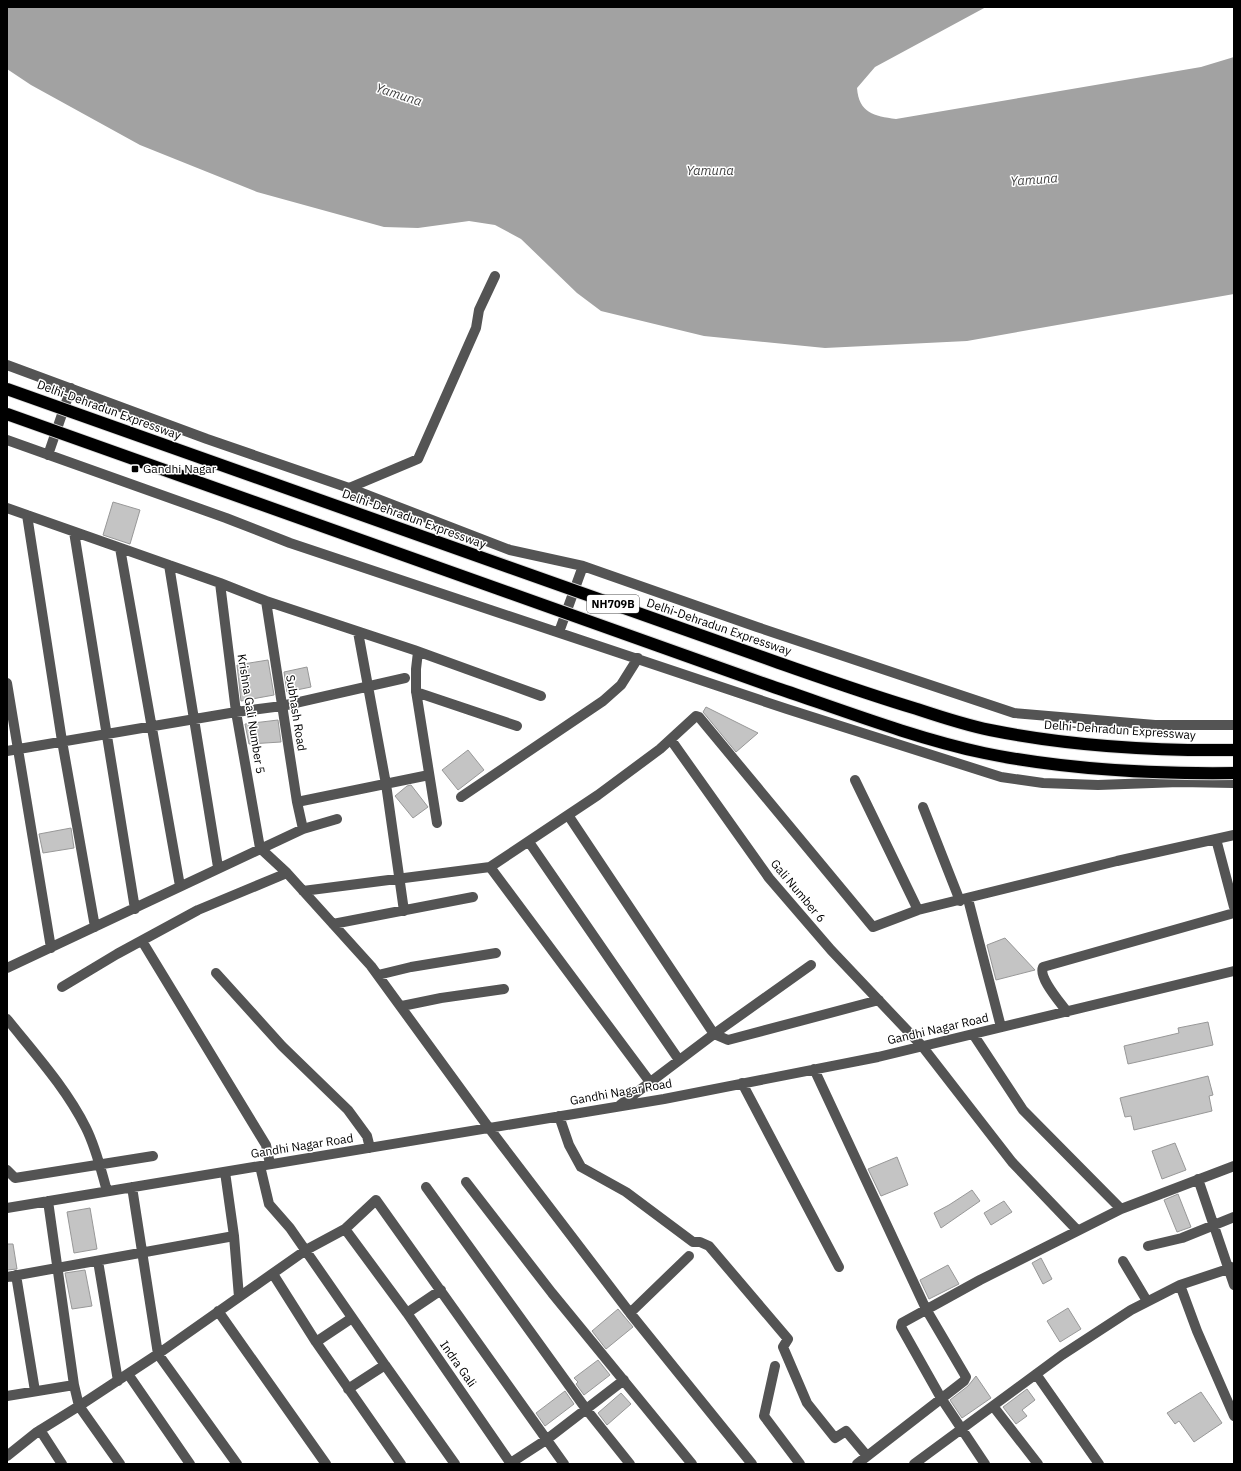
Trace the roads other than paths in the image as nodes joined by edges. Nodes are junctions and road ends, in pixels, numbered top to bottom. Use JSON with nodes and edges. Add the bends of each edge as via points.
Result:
{"nodes":[{"id":1,"x":495,"y":276,"type":"dead end"},
{"id":2,"x":7,"y":365,"type":"edge"},
{"id":3,"x":72,"y":388,"type":"junction"},
{"id":4,"x":7,"y":389,"type":"edge"},
{"id":5,"x":7,"y":414,"type":"edge"},
{"id":6,"x":7,"y":440,"type":"edge"},
{"id":7,"x":48,"y":455,"type":"junction"},
{"id":8,"x":349,"y":488,"type":"junction"},
{"id":9,"x":7,"y":508,"type":"edge"},
{"id":10,"x":27,"y":515,"type":"junction"},
{"id":11,"x":74,"y":532,"type":"junction"},
{"id":12,"x":120,"y":548,"type":"junction"},
{"id":13,"x":169,"y":565,"type":"junction"},
{"id":14,"x":583,"y":566,"type":"junction"},
{"id":15,"x":220,"y":583,"type":"junction"},
{"id":16,"x":266,"y":601,"type":"junction"},
{"id":17,"x":358,"y":632,"type":"junction"},
{"id":18,"x":559,"y":632,"type":"junction"},
{"id":19,"x":418,"y":652,"type":"junction"},
{"id":20,"x":638,"y":658,"type":"junction"},
{"id":21,"x":405,"y":678,"type":"dead end"},
{"id":22,"x":7,"y":683,"type":"edge"},
{"id":23,"x":369,"y":686,"type":"junction"},
{"id":24,"x":416,"y":692,"type":"junction"},
{"id":25,"x":541,"y":696,"type":"dead end"},
{"id":26,"x":282,"y":706,"type":"junction"},
{"id":27,"x":236,"y":712,"type":"junction"},
{"id":28,"x":193,"y":720,"type":"junction"},
{"id":29,"x":1234,"y":725,"type":"edge"},
{"id":30,"x":517,"y":726,"type":"dead end"},
{"id":31,"x":151,"y":728,"type":"junction"},
{"id":32,"x":106,"y":734,"type":"junction"},
{"id":33,"x":670,"y":740,"type":"junction"},
{"id":34,"x":62,"y":741,"type":"junction"},
{"id":35,"x":18,"y":748,"type":"junction"},
{"id":36,"x":1234,"y":750,"type":"edge"},
{"id":37,"x":7,"y":751,"type":"edge"},
{"id":38,"x":1234,"y":773,"type":"edge"},
{"id":39,"x":429,"y":774,"type":"junction"},
{"id":40,"x":854,"y":780,"type":"dead end"},
{"id":41,"x":1234,"y":783,"type":"edge"},
{"id":42,"x":386,"y":784,"type":"junction"},
{"id":43,"x":461,"y":798,"type":"dead end"},
{"id":44,"x":297,"y":802,"type":"junction"},
{"id":45,"x":923,"y":807,"type":"dead end"},
{"id":46,"x":568,"y":815,"type":"junction"},
{"id":47,"x":337,"y":819,"type":"dead end"},
{"id":48,"x":437,"y":823,"type":"dead end"},
{"id":49,"x":303,"y":828,"type":"junction"},
{"id":50,"x":1234,"y":835,"type":"edge"},
{"id":51,"x":1216,"y":839,"type":"junction"},
{"id":52,"x":529,"y":842,"type":"junction"},
{"id":53,"x":260,"y":848,"type":"junction"},
{"id":54,"x":218,"y":867,"type":"junction"},
{"id":55,"x":490,"y":867,"type":"junction"},
{"id":56,"x":287,"y":873,"type":"junction"},
{"id":57,"x":398,"y":878,"type":"junction"},
{"id":58,"x":180,"y":886,"type":"junction"},
{"id":59,"x":303,"y":891,"type":"junction"},
{"id":60,"x":474,"y":897,"type":"dead end"},
{"id":61,"x":964,"y":900,"type":"junction"},
{"id":62,"x":1234,"y":907,"type":"edge"},
{"id":63,"x":135,"y":909,"type":"junction"},
{"id":64,"x":918,"y":910,"type":"junction"},
{"id":65,"x":404,"y":911,"type":"junction"},
{"id":66,"x":1234,"y":913,"type":"edge"},
{"id":67,"x":333,"y":924,"type":"junction"},
{"id":68,"x":95,"y":927,"type":"junction"},
{"id":69,"x":142,"y":941,"type":"junction"},
{"id":70,"x":51,"y":948,"type":"junction"},
{"id":71,"x":496,"y":953,"type":"dead end"},
{"id":72,"x":811,"y":965,"type":"dead end"},
{"id":73,"x":7,"y":968,"type":"edge"},
{"id":74,"x":1234,"y":971,"type":"edge"},
{"id":75,"x":216,"y":973,"type":"dead end"},
{"id":76,"x":378,"y":975,"type":"junction"},
{"id":77,"x":62,"y":988,"type":"dead end"},
{"id":78,"x":504,"y":989,"type":"dead end"},
{"id":79,"x":879,"y":1000,"type":"junction"},
{"id":80,"x":402,"y":1006,"type":"junction"},
{"id":81,"x":1067,"y":1012,"type":"junction"},
{"id":82,"x":7,"y":1019,"type":"edge"},
{"id":83,"x":1001,"y":1027,"type":"junction"},
{"id":84,"x":714,"y":1034,"type":"junction"},
{"id":85,"x":973,"y":1034,"type":"junction"},
{"id":86,"x":922,"y":1046,"type":"junction"},
{"id":87,"x":679,"y":1060,"type":"junction"},
{"id":88,"x":814,"y":1069,"type":"junction"},
{"id":89,"x":650,"y":1082,"type":"junction"},
{"id":90,"x":742,"y":1084,"type":"junction"},
{"id":91,"x":618,"y":1106,"type":"junction"},
{"id":92,"x":559,"y":1116,"type":"junction"},
{"id":93,"x":489,"y":1128,"type":"junction"},
{"id":94,"x":370,"y":1148,"type":"junction"},
{"id":95,"x":153,"y":1156,"type":"dead end"},
{"id":96,"x":99,"y":1165,"type":"junction"},
{"id":97,"x":265,"y":1165,"type":"junction"},
{"id":98,"x":1234,"y":1166,"type":"edge"},
{"id":99,"x":7,"y":1170,"type":"edge"},
{"id":100,"x":225,"y":1172,"type":"junction"},
{"id":101,"x":1198,"y":1179,"type":"junction"},
{"id":102,"x":466,"y":1182,"type":"dead end"},
{"id":103,"x":132,"y":1187,"type":"junction"},
{"id":104,"x":426,"y":1187,"type":"dead end"},
{"id":105,"x":107,"y":1191,"type":"junction"},
{"id":106,"x":48,"y":1201,"type":"junction"},
{"id":107,"x":7,"y":1208,"type":"edge"},
{"id":108,"x":1121,"y":1209,"type":"junction"},
{"id":109,"x":1234,"y":1218,"type":"edge"},
{"id":110,"x":1213,"y":1226,"type":"junction"},
{"id":111,"x":345,"y":1229,"type":"junction"},
{"id":112,"x":1077,"y":1230,"type":"junction"},
{"id":113,"x":234,"y":1236,"type":"junction"},
{"id":114,"x":1148,"y":1246,"type":"dead end"},
{"id":115,"x":306,"y":1250,"type":"junction"},
{"id":116,"x":142,"y":1253,"type":"junction"},
{"id":117,"x":689,"y":1256,"type":"dead end"},
{"id":118,"x":98,"y":1261,"type":"junction"},
{"id":119,"x":1123,"y":1261,"type":"dead end"},
{"id":120,"x":839,"y":1267,"type":"dead end"},
{"id":121,"x":57,"y":1268,"type":"junction"},
{"id":122,"x":1231,"y":1268,"type":"edge"},
{"id":123,"x":273,"y":1274,"type":"junction"},
{"id":124,"x":12,"y":1276,"type":"edge"},
{"id":125,"x":1180,"y":1285,"type":"junction"},
{"id":126,"x":1234,"y":1285,"type":"edge"},
{"id":127,"x":441,"y":1290,"type":"junction"},
{"id":128,"x":239,"y":1297,"type":"junction"},
{"id":129,"x":1147,"y":1301,"type":"junction"},
{"id":130,"x":926,"y":1309,"type":"junction"},
{"id":131,"x":218,"y":1311,"type":"junction"},
{"id":132,"x":407,"y":1313,"type":"junction"},
{"id":133,"x":630,"y":1313,"type":"junction"},
{"id":134,"x":352,"y":1318,"type":"junction"},
{"id":135,"x":316,"y":1342,"type":"junction"},
{"id":136,"x":158,"y":1354,"type":"junction"},
{"id":137,"x":385,"y":1365,"type":"junction"},
{"id":138,"x":775,"y":1366,"type":"dead end"},
{"id":139,"x":128,"y":1374,"type":"junction"},
{"id":140,"x":1036,"y":1374,"type":"junction"},
{"id":141,"x":624,"y":1380,"type":"junction"},
{"id":142,"x":118,"y":1381,"type":"junction"},
{"id":143,"x":74,"y":1384,"type":"junction"},
{"id":144,"x":348,"y":1389,"type":"junction"},
{"id":145,"x":35,"y":1391,"type":"junction"},
{"id":146,"x":7,"y":1396,"type":"edge"},
{"id":147,"x":941,"y":1398,"type":"junction"},
{"id":148,"x":79,"y":1406,"type":"junction"},
{"id":149,"x":993,"y":1406,"type":"junction"},
{"id":150,"x":586,"y":1409,"type":"junction"},
{"id":151,"x":1234,"y":1416,"type":"edge"},
{"id":152,"x":961,"y":1429,"type":"junction"},
{"id":153,"x":40,"y":1430,"type":"junction"},
{"id":154,"x":546,"y":1440,"type":"junction"},
{"id":155,"x":7,"y":1456,"type":"edge"},
{"id":156,"x":868,"y":1456,"type":"junction"},
{"id":157,"x":927,"y":1460,"type":"edge"},
{"id":158,"x":62,"y":1464,"type":"edge"},
{"id":159,"x":120,"y":1464,"type":"edge"},
{"id":160,"x":190,"y":1464,"type":"edge"},
{"id":161,"x":237,"y":1464,"type":"edge"},
{"id":162,"x":326,"y":1464,"type":"edge"},
{"id":163,"x":401,"y":1464,"type":"edge"},
{"id":164,"x":456,"y":1464,"type":"edge"},
{"id":165,"x":510,"y":1464,"type":"edge"},
{"id":166,"x":564,"y":1464,"type":"edge"},
{"id":167,"x":630,"y":1464,"type":"edge"},
{"id":168,"x":692,"y":1464,"type":"edge"},
{"id":169,"x":752,"y":1464,"type":"edge"},
{"id":170,"x":800,"y":1464,"type":"edge"},
{"id":171,"x":857,"y":1464,"type":"edge"},
{"id":172,"x":914,"y":1464,"type":"edge"},
{"id":173,"x":985,"y":1464,"type":"edge"},
{"id":174,"x":1038,"y":1464,"type":"edge"},
{"id":175,"x":1099,"y":1464,"type":"edge"}],
"edges":[{"from":1,"to":8,"type":"street","via":[[479,310],[476,328],[418,459]]},
{"from":2,"to":3,"type":"street"},
{"from":3,"to":7,"type":"street"},
{"from":3,"to":8,"type":"street","via":[[207,439]]},
{"from":4,"to":36,"type":"highway","name":"Delhi-Dehradun Expressway","number":"NH709B","bridge":true,"via":[[779,663],[954,721],[1057,742],[1170,750]]},
{"from":5,"to":38,"type":"highway","number":"NH709B","bridge":true,"via":[[771,686],[948,744],[1054,765],[1169,774]]},
{"from":6,"to":7,"type":"street"},
{"from":7,"to":18,"type":"street","via":[[290,543]]},
{"from":8,"to":14,"type":"street","via":[[510,550]]},
{"from":9,"to":10,"type":"street"},
{"from":10,"to":11,"type":"street"},
{"from":10,"to":34,"type":"street"},
{"from":11,"to":12,"type":"street"},
{"from":11,"to":32,"type":"street"},
{"from":12,"to":13,"type":"street"},
{"from":12,"to":31,"type":"street"},
{"from":13,"to":15,"type":"street"},
{"from":13,"to":28,"type":"street"},
{"from":14,"to":18,"type":"street"},
{"from":14,"to":29,"type":"street","via":[[902,677],[1014,713],[1155,725]]},
{"from":15,"to":16,"type":"street"},
{"from":15,"to":27,"type":"street","name":"Krishna Gali Number 5"},
{"from":16,"to":17,"type":"street"},
{"from":16,"to":26,"type":"street","name":"Subhash Road"},
{"from":17,"to":19,"type":"street"},
{"from":17,"to":23,"type":"street"},
{"from":18,"to":20,"type":"street"},
{"from":19,"to":24,"type":"street"},
{"from":19,"to":25,"type":"street"},
{"from":20,"to":41,"type":"street","via":[[787,709],[1001,776],[1043,783],[1098,785]]},
{"from":20,"to":43,"type":"street","via":[[621,685],[603,701]]},
{"from":21,"to":23,"type":"street"},
{"from":22,"to":35,"type":"street"},
{"from":23,"to":26,"type":"street"},
{"from":23,"to":42,"type":"street"},
{"from":24,"to":30,"type":"street"},
{"from":24,"to":39,"type":"street"},
{"from":26,"to":27,"type":"street"},
{"from":26,"to":44,"type":"street","name":"Subhash Road"},
{"from":27,"to":28,"type":"street"},
{"from":27,"to":53,"type":"street","name":"Krishna Gali Number 5"},
{"from":28,"to":31,"type":"street"},
{"from":28,"to":54,"type":"street"},
{"from":31,"to":32,"type":"street"},
{"from":31,"to":58,"type":"street"},
{"from":32,"to":34,"type":"street"},
{"from":32,"to":63,"type":"street"},
{"from":33,"to":46,"type":"street"},
{"from":33,"to":64,"type":"street","via":[[694,717],[699,716],[873,927]]},
{"from":33,"to":79,"type":"street","name":"Gali Number 6","via":[[769,878]]},
{"from":34,"to":35,"type":"street"},
{"from":34,"to":68,"type":"street"},
{"from":35,"to":37,"type":"street"},
{"from":35,"to":70,"type":"street"},
{"from":39,"to":42,"type":"street"},
{"from":39,"to":48,"type":"street"},
{"from":40,"to":64,"type":"street"},
{"from":42,"to":44,"type":"street"},
{"from":42,"to":57,"type":"street"},
{"from":44,"to":49,"type":"street","name":"Subhash Road"},
{"from":45,"to":61,"type":"street"},
{"from":46,"to":52,"type":"street"},
{"from":46,"to":84,"type":"street"},
{"from":47,"to":49,"type":"street"},
{"from":49,"to":53,"type":"street"},
{"from":50,"to":51,"type":"street"},
{"from":51,"to":61,"type":"street","via":[[1117,860]]},
{"from":51,"to":62,"type":"street"},
{"from":52,"to":55,"type":"street"},
{"from":52,"to":87,"type":"street"},
{"from":53,"to":54,"type":"street"},
{"from":53,"to":56,"type":"street"},
{"from":54,"to":58,"type":"street"},
{"from":55,"to":57,"type":"street"},
{"from":55,"to":89,"type":"street"},
{"from":56,"to":59,"type":"street"},
{"from":56,"to":69,"type":"street","via":[[198,910]]},
{"from":57,"to":59,"type":"street"},
{"from":57,"to":65,"type":"street"},
{"from":58,"to":63,"type":"street"},
{"from":59,"to":67,"type":"street"},
{"from":60,"to":65,"type":"street"},
{"from":61,"to":64,"type":"street"},
{"from":61,"to":83,"type":"street"},
{"from":63,"to":68,"type":"street"},
{"from":65,"to":67,"type":"street"},
{"from":66,"to":81,"type":"street","via":[[1046,965],[1042,970],[1044,980]]},
{"from":67,"to":76,"type":"street"},
{"from":68,"to":70,"type":"street"},
{"from":69,"to":77,"type":"street"},
{"from":69,"to":97,"type":"street","via":[[266,1145]]},
{"from":70,"to":73,"type":"street"},
{"from":71,"to":76,"type":"street"},
{"from":72,"to":84,"type":"street"},
{"from":74,"to":81,"type":"street","name":"Gandhi Nagar Road"},
{"from":75,"to":94,"type":"street","via":[[282,1046],[348,1110],[367,1136]]},
{"from":76,"to":80,"type":"street"},
{"from":78,"to":80,"type":"street"},
{"from":79,"to":84,"type":"street","via":[[728,1040]]},
{"from":79,"to":86,"type":"street","name":"Gali Number 6"},
{"from":80,"to":93,"type":"street"},
{"from":81,"to":83,"type":"street","name":"Gandhi Nagar Road"},
{"from":82,"to":96,"type":"street","via":[[72,1103],[86,1129]]},
{"from":83,"to":85,"type":"street","name":"Gandhi Nagar Road"},
{"from":84,"to":87,"type":"street"},
{"from":85,"to":86,"type":"street","name":"Gandhi Nagar Road"},
{"from":85,"to":108,"type":"street","via":[[1023,1110]]},
{"from":86,"to":88,"type":"street","name":"Gandhi Nagar Road"},
{"from":86,"to":112,"type":"street","name":"Gali Number 6","via":[[1012,1162]]},
{"from":87,"to":89,"type":"street"},
{"from":88,"to":90,"type":"street","name":"Gandhi Nagar Road"},
{"from":88,"to":130,"type":"street"},
{"from":89,"to":91,"type":"street"},
{"from":90,"to":91,"type":"street","name":"Gandhi Nagar Road"},
{"from":90,"to":120,"type":"street"},
{"from":91,"to":92,"type":"street","name":"Gandhi Nagar Road"},
{"from":92,"to":93,"type":"street","name":"Gandhi Nagar Road"},
{"from":92,"to":156,"type":"street","via":[[569,1145],[581,1167],[626,1192],[693,1242],[709,1246],[788,1339],[783,1347],[807,1403],[835,1438],[846,1431]]},
{"from":93,"to":94,"type":"street","name":"Gandhi Nagar Road"},
{"from":93,"to":133,"type":"street"},
{"from":94,"to":97,"type":"street","name":"Gandhi Nagar Road"},
{"from":95,"to":96,"type":"street"},
{"from":96,"to":99,"type":"street","via":[[15,1178]]},
{"from":96,"to":105,"type":"street"},
{"from":97,"to":100,"type":"street","name":"Gandhi Nagar Road"},
{"from":97,"to":115,"type":"street","via":[[269,1204]]},
{"from":98,"to":101,"type":"street"},
{"from":100,"to":103,"type":"street","name":"Gandhi Nagar Road"},
{"from":100,"to":113,"type":"street"},
{"from":101,"to":108,"type":"street"},
{"from":101,"to":110,"type":"street"},
{"from":102,"to":141,"type":"street","via":[[552,1293]]},
{"from":103,"to":105,"type":"street","name":"Gandhi Nagar Road"},
{"from":103,"to":116,"type":"street"},
{"from":104,"to":150,"type":"street"},
{"from":105,"to":106,"type":"street","name":"Gandhi Nagar Road"},
{"from":106,"to":107,"type":"street","name":"Gandhi Nagar Road"},
{"from":106,"to":121,"type":"street"},
{"from":108,"to":112,"type":"street"},
{"from":109,"to":110,"type":"street"},
{"from":110,"to":114,"type":"street","via":[[1182,1238]]},
{"from":110,"to":122,"type":"street"},
{"from":111,"to":115,"type":"street"},
{"from":111,"to":127,"type":"street","via":[[376,1200]]},
{"from":111,"to":132,"type":"street","name":"Indra Gali"},
{"from":112,"to":130,"type":"street"},
{"from":113,"to":116,"type":"street"},
{"from":113,"to":128,"type":"street"},
{"from":115,"to":123,"type":"street"},
{"from":115,"to":134,"type":"street"},
{"from":116,"to":118,"type":"street"},
{"from":116,"to":136,"type":"street"},
{"from":117,"to":133,"type":"street"},
{"from":118,"to":121,"type":"street"},
{"from":118,"to":142,"type":"street"},
{"from":119,"to":129,"type":"street"},
{"from":121,"to":124,"type":"street"},
{"from":121,"to":143,"type":"street"},
{"from":122,"to":125,"type":"street"},
{"from":122,"to":126,"type":"street"},
{"from":123,"to":128,"type":"street"},
{"from":123,"to":135,"type":"street"},
{"from":124,"to":145,"type":"street"},
{"from":125,"to":129,"type":"street"},
{"from":125,"to":151,"type":"street"},
{"from":127,"to":132,"type":"street"},
{"from":127,"to":154,"type":"street"},
{"from":128,"to":131,"type":"street"},
{"from":129,"to":140,"type":"street"},
{"from":130,"to":147,"type":"street","via":[[966,1377]]},
{"from":130,"to":147,"type":"street","via":[[901,1325]]},
{"from":131,"to":136,"type":"street"},
{"from":131,"to":162,"type":"street"},
{"from":132,"to":165,"type":"street","name":"Indra Gali"},
{"from":133,"to":169,"type":"street"},
{"from":134,"to":135,"type":"street"},
{"from":134,"to":137,"type":"street"},
{"from":135,"to":144,"type":"street"},
{"from":136,"to":139,"type":"street"},
{"from":136,"to":161,"type":"street"},
{"from":137,"to":144,"type":"street"},
{"from":137,"to":164,"type":"street"},
{"from":138,"to":170,"type":"street","via":[[764,1416]]},
{"from":139,"to":142,"type":"street"},
{"from":139,"to":160,"type":"street"},
{"from":140,"to":149,"type":"street"},
{"from":140,"to":175,"type":"street"},
{"from":141,"to":150,"type":"street"},
{"from":141,"to":168,"type":"street"},
{"from":142,"to":148,"type":"street"},
{"from":143,"to":145,"type":"street"},
{"from":143,"to":148,"type":"street"},
{"from":144,"to":163,"type":"street"},
{"from":145,"to":146,"type":"street"},
{"from":147,"to":152,"type":"street"},
{"from":147,"to":156,"type":"street"},
{"from":148,"to":153,"type":"street"},
{"from":148,"to":159,"type":"street"},
{"from":149,"to":152,"type":"street"},
{"from":149,"to":174,"type":"street"},
{"from":150,"to":154,"type":"street"},
{"from":150,"to":167,"type":"street"},
{"from":152,"to":157,"type":"street"},
{"from":152,"to":173,"type":"street"},
{"from":153,"to":155,"type":"street"},
{"from":153,"to":158,"type":"street"},
{"from":154,"to":165,"type":"street"},
{"from":154,"to":166,"type":"street"},
{"from":156,"to":171,"type":"street"},
{"from":157,"to":172,"type":"street"}]}
